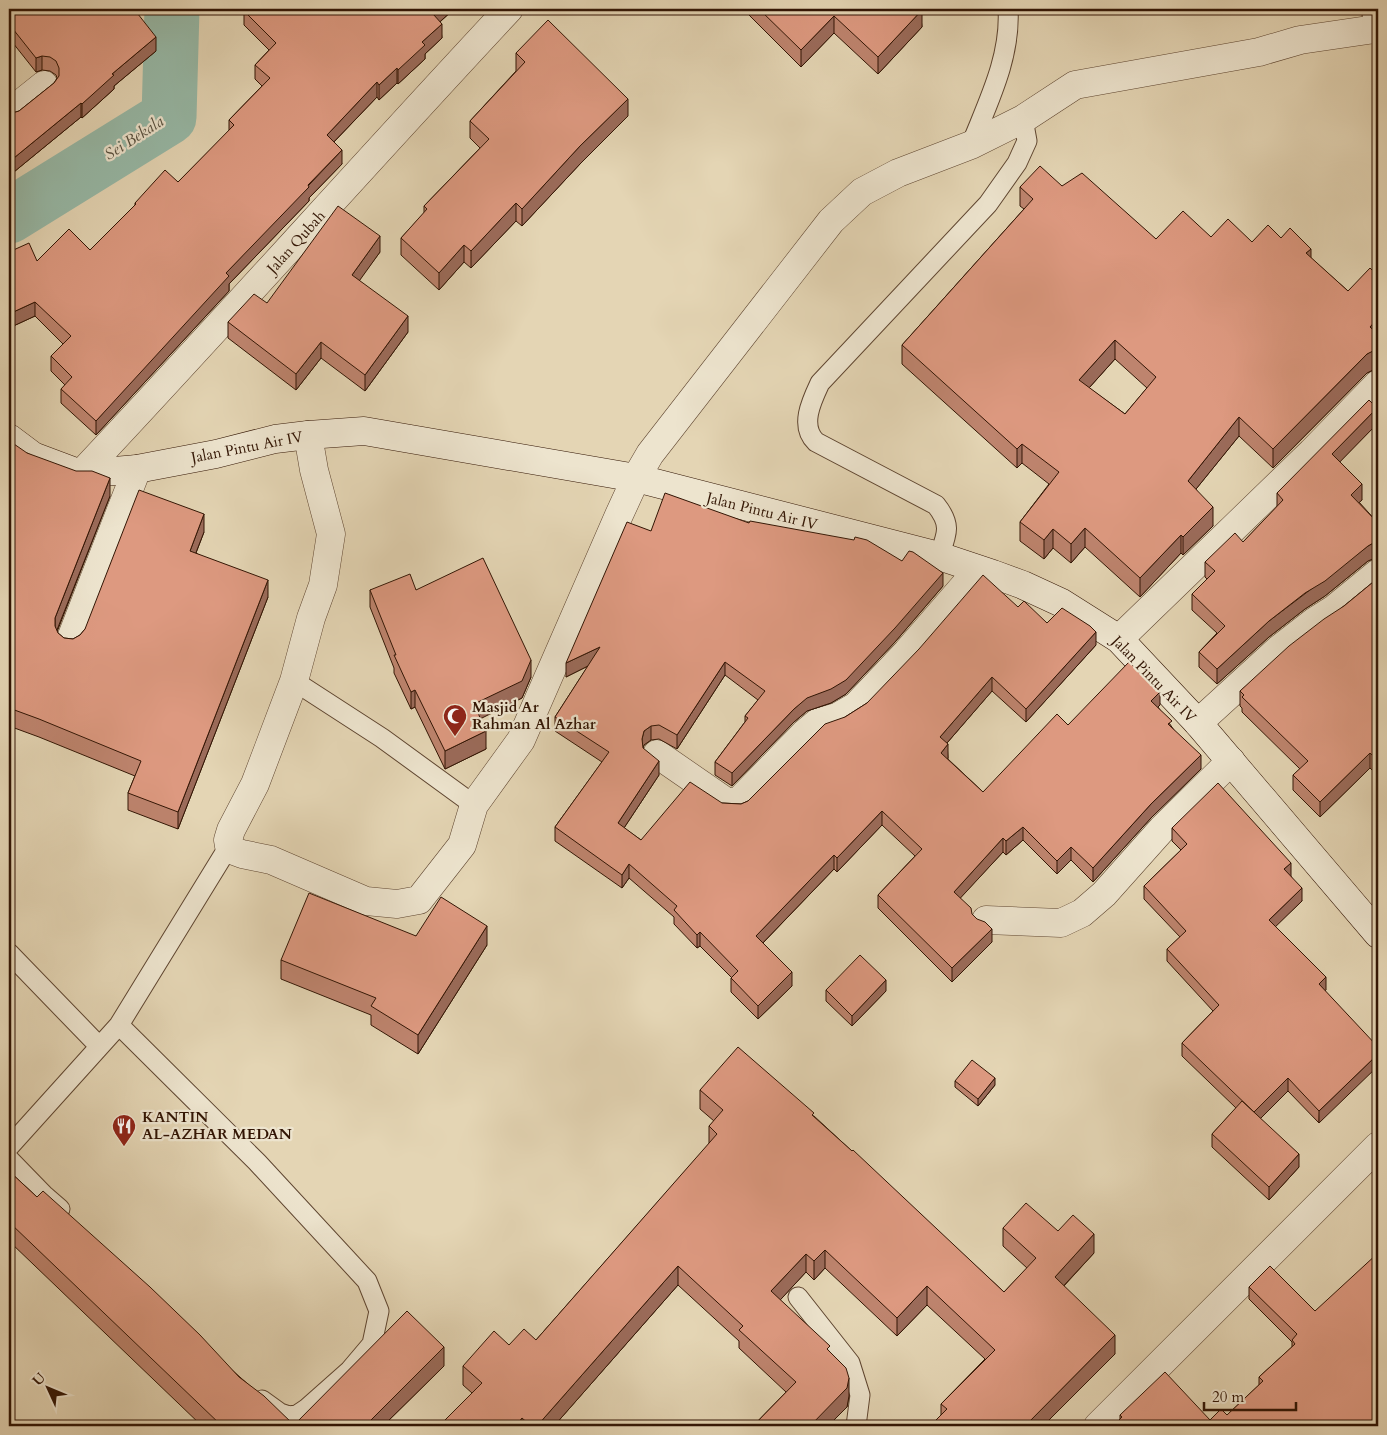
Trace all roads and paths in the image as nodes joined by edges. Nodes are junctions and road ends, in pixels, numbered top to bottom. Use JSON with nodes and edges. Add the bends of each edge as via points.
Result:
{"nodes":[{"id":1,"x":1008,"y":9,"type":"edge"},
{"id":2,"x":499,"y":12,"type":"edge"},
{"id":3,"x":1375,"y":23,"type":"edge"},
{"id":4,"x":44,"y":85,"type":"dead end"},
{"id":5,"x":9,"y":113,"type":"edge"},
{"id":6,"x":1023,"y":119,"type":"junction"},
{"id":7,"x":971,"y":145,"type":"junction"},
{"id":8,"x":1378,"y":384,"type":"edge"},
{"id":9,"x":308,"y":435,"type":"junction"},
{"id":10,"x":9,"y":438,"type":"edge"},
{"id":11,"x":137,"y":468,"type":"junction"},
{"id":12,"x":81,"y":474,"type":"junction"},
{"id":13,"x":636,"y":478,"type":"junction"},
{"id":14,"x":939,"y":556,"type":"junction"},
{"id":15,"x":978,"y":570,"type":"junction"},
{"id":16,"x":1378,"y":573,"type":"edge"},
{"id":17,"x":1119,"y":639,"type":"junction"},
{"id":18,"x":70,"y":641,"type":"edge"},
{"id":19,"x":294,"y":681,"type":"junction"},
{"id":20,"x":1198,"y":723,"type":"junction"},
{"id":21,"x":657,"y":754,"type":"dead end"},
{"id":22,"x":1231,"y":761,"type":"junction"},
{"id":23,"x":474,"y":805,"type":"junction"},
{"id":24,"x":229,"y":846,"type":"junction"},
{"id":25,"x":986,"y":920,"type":"edge"},
{"id":26,"x":1378,"y":934,"type":"edge"},
{"id":27,"x":9,"y":953,"type":"edge"},
{"id":28,"x":119,"y":1025,"type":"junction"},
{"id":29,"x":99,"y":1046,"type":"junction"},
{"id":30,"x":1378,"y":1146,"type":"edge"},
{"id":31,"x":9,"y":1148,"type":"edge"},
{"id":32,"x":9,"y":1159,"type":"edge"},
{"id":33,"x":75,"y":1222,"type":"edge"},
{"id":34,"x":798,"y":1297,"type":"dead end"},
{"id":35,"x":247,"y":1388,"type":"edge"},
{"id":36,"x":856,"y":1426,"type":"edge"},
{"id":37,"x":1098,"y":1426,"type":"edge"}],
"edges":[{"from":1,"to":7,"type":"lane","via":[[1006,42],[999,73]]},
{"from":2,"to":12,"type":"street","name":"Jalan Qubah","via":[[197,350]]},
{"from":3,"to":6,"type":"street","via":[[1259,52],[1075,86]]},
{"from":4,"to":5,"type":"street"},
{"from":6,"to":7,"type":"street"},
{"from":6,"to":14,"type":"lane","via":[[1027,141],[1017,163],[988,204],[820,383],[810,407],[808,427],[816,442],[936,505],[944,514],[948,530]]},
{"from":7,"to":13,"type":"street","via":[[898,173],[862,192],[831,221],[650,454]]},
{"from":8,"to":17,"type":"street"},
{"from":9,"to":11,"type":"street","name":"Jalan Pintu Air IV"},
{"from":9,"to":13,"type":"street","name":"Jalan Pintu Air IV","via":[[364,432]]},
{"from":9,"to":19,"type":"street","via":[[331,534],[323,585]]},
{"from":10,"to":12,"type":"street","name":"Jalan Pintu Air IV","via":[[33,456]]},
{"from":11,"to":12,"type":"street","name":"Jalan Pintu Air IV"},
{"from":11,"to":18,"type":"street"},
{"from":13,"to":14,"type":"street","name":"Jalan Pintu Air IV"},
{"from":13,"to":23,"type":"street","via":[[521,740]]},
{"from":14,"to":15,"type":"street","name":"Jalan Pintu Air IV"},
{"from":15,"to":17,"type":"street","name":"Jalan Pintu Air IV","via":[[1023,585],[1062,604]]},
{"from":15,"to":21,"type":"street","via":[[856,706],[817,723],[737,803],[725,801]]},
{"from":16,"to":20,"type":"street","via":[[1278,649]]},
{"from":17,"to":20,"type":"street","name":"Jalan Pintu Air IV"},
{"from":19,"to":23,"type":"lane","via":[[382,738]]},
{"from":19,"to":24,"type":"street","via":[[254,784],[231,830]]},
{"from":20,"to":22,"type":"street","name":"Jalan Pintu Air IV"},
{"from":22,"to":25,"type":"street","via":[[1082,913],[1061,923]]},
{"from":22,"to":26,"type":"street","name":"Jalan Pintu Air IV"},
{"from":23,"to":24,"type":"street","via":[[462,845],[419,900],[397,904],[366,901],[270,860],[234,851]]},
{"from":24,"to":28,"type":"lane"},
{"from":27,"to":29,"type":"lane"},
{"from":28,"to":29,"type":"lane"},
{"from":28,"to":35,"type":"lane","via":[[257,1162],[367,1282],[378,1311],[372,1344],[350,1370],[297,1415],[280,1413]]},
{"from":29,"to":31,"type":"lane"},
{"from":30,"to":37,"type":"street"},
{"from":32,"to":33,"type":"lane"},
{"from":34,"to":36,"type":"lane","via":[[850,1363],[860,1395]]}]}
